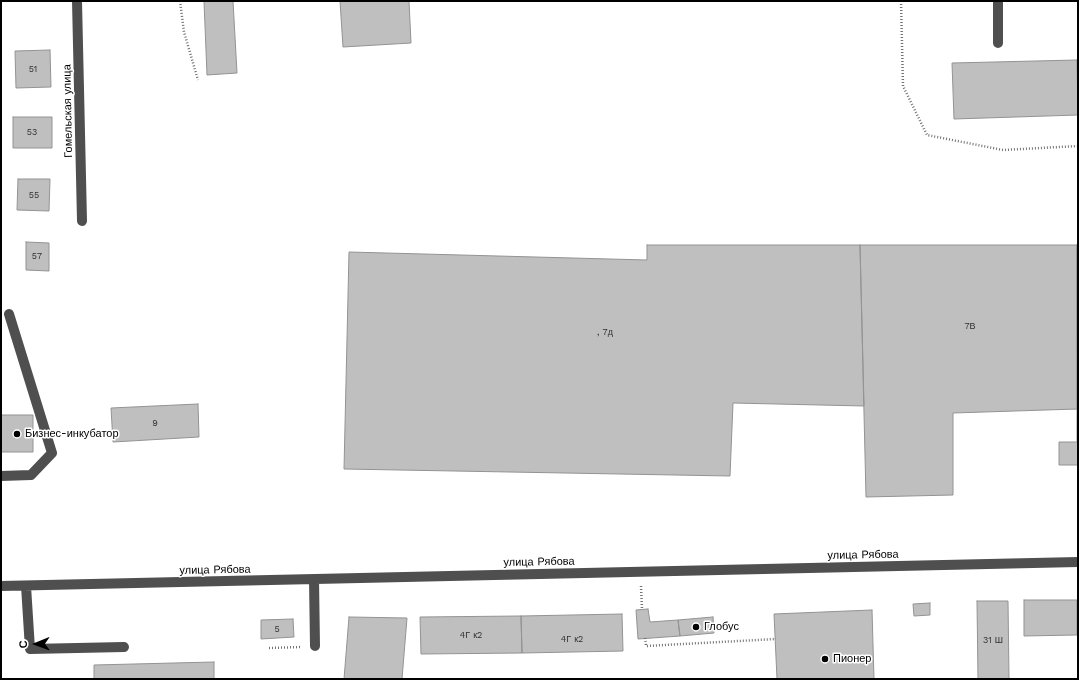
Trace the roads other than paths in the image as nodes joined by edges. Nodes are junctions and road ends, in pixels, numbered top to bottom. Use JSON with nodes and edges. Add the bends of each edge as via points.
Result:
{"nodes":[{"id":1,"x":77,"y":1,"type":"edge"},
{"id":2,"x":998,"y":1,"type":"edge"},
{"id":3,"x":998,"y":43,"type":"dead end"},
{"id":4,"x":82,"y":221,"type":"dead end"},
{"id":5,"x":9,"y":314,"type":"dead end"},
{"id":6,"x":1,"y":476,"type":"edge"},
{"id":7,"x":1078,"y":562,"type":"edge"},
{"id":8,"x":314,"y":579,"type":"junction"},
{"id":9,"x":1,"y":586,"type":"edge"},
{"id":10,"x":26,"y":586,"type":"junction"},
{"id":11,"x":315,"y":646,"type":"road end"},
{"id":12,"x":124,"y":647,"type":"dead end"}],
"edges":[{"from":1,"to":4,"type":"street","name":"Гомельская улица"},
{"from":2,"to":3,"type":"street"},
{"from":5,"to":6,"type":"street","via":[[52,453],[31,475]]},
{"from":7,"to":8,"type":"street","name":"улица Рябова"},
{"from":8,"to":10,"type":"street","name":"улица Рябова"},
{"from":8,"to":11,"type":"street"},
{"from":9,"to":10,"type":"street","name":"улица Рябова"},
{"from":10,"to":12,"type":"street","via":[[30,649]]}]}
